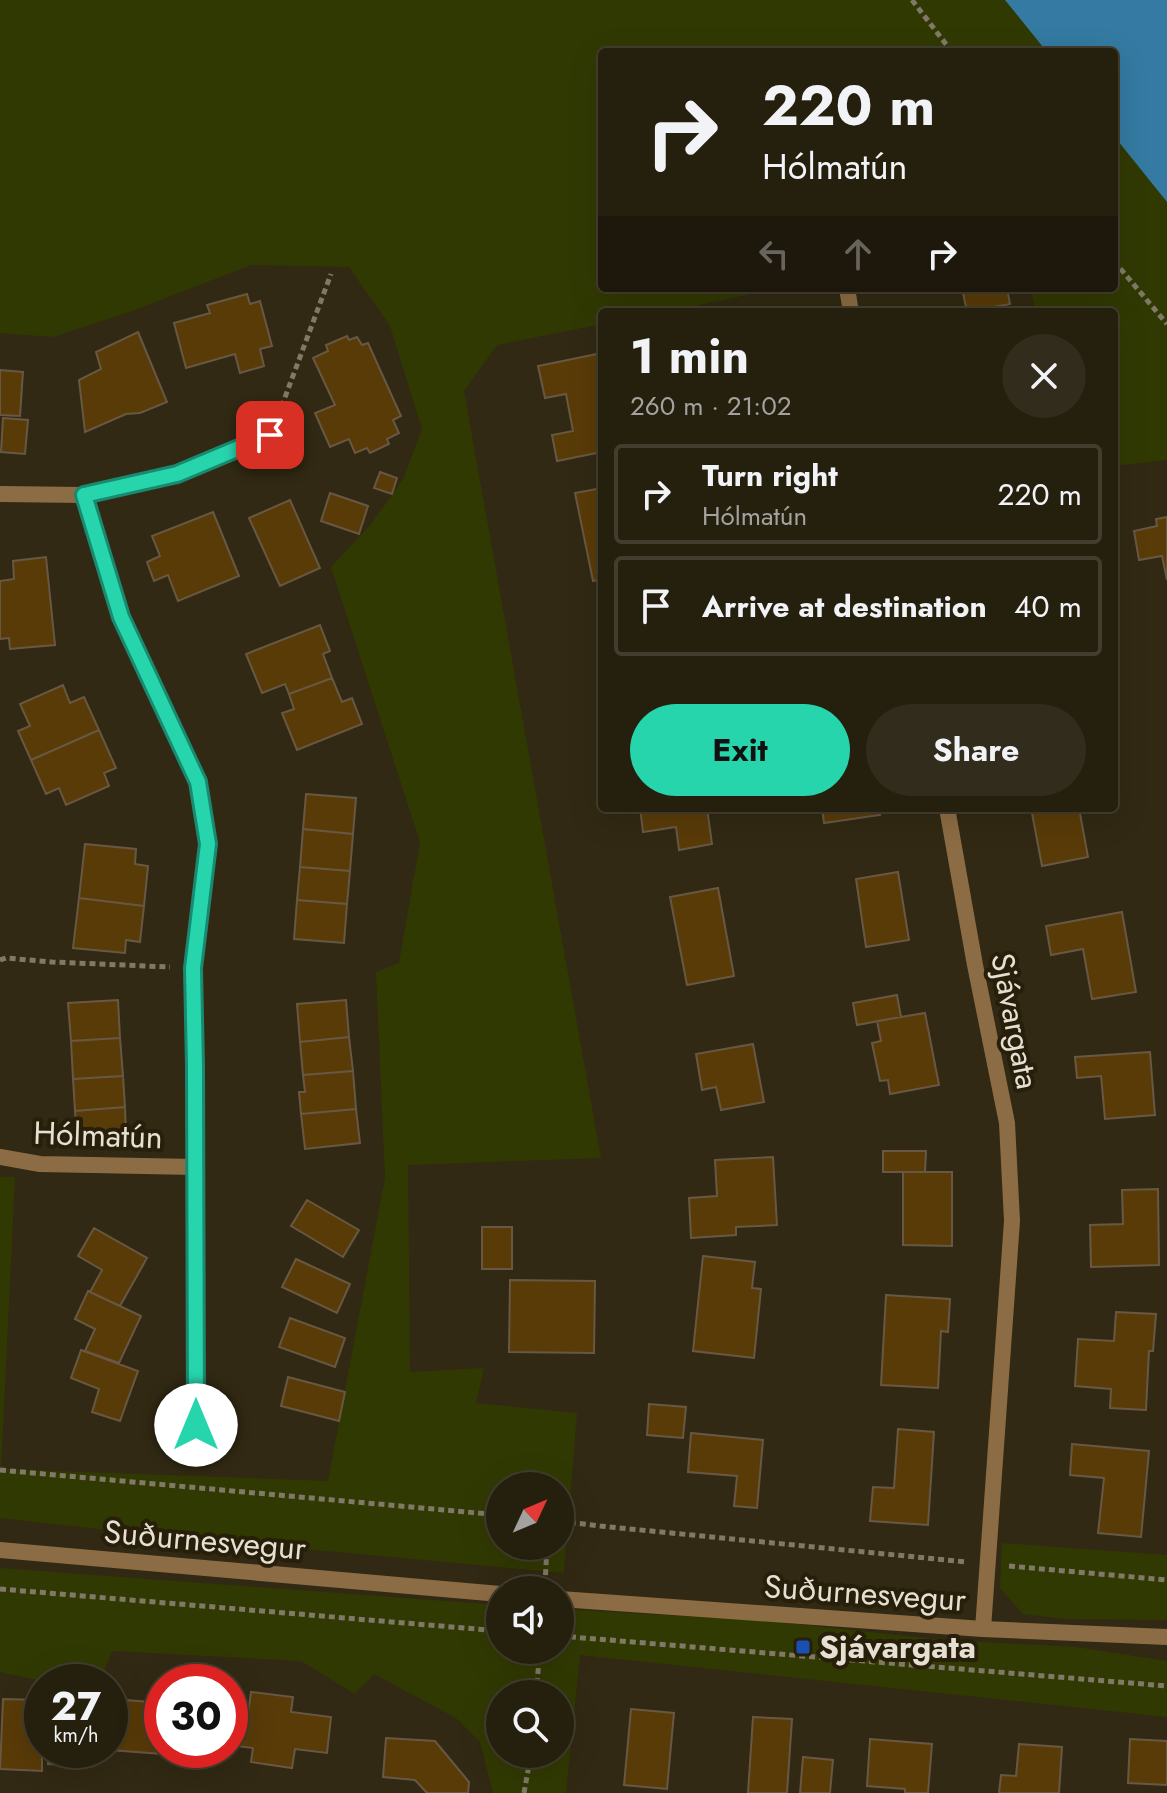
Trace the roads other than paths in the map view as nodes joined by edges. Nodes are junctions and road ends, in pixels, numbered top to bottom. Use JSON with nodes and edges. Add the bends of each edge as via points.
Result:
{"nodes":[{"id":1,"x":270,"y":435,"type":"road end"},
{"id":2,"x":0,"y":494,"type":"edge"},
{"id":3,"x":84,"y":495,"type":"junction"},
{"id":4,"x":948,"y":812,"type":"edge"},
{"id":5,"x":0,"y":1157,"type":"edge"},
{"id":6,"x":195,"y":1167,"type":"junction"},
{"id":7,"x":196,"y":1453,"type":"dead end"},
{"id":8,"x":0,"y":1550,"type":"edge"},
{"id":9,"x":486,"y":1593,"type":"edge"},
{"id":10,"x":574,"y":1600,"type":"edge"},
{"id":11,"x":983,"y":1629,"type":"junction"},
{"id":12,"x":1167,"y":1637,"type":"edge"}],
"edges":[{"from":1,"to":3,"type":"street","via":[[177,474]]},
{"from":2,"to":3,"type":"street"},
{"from":3,"to":6,"type":"street","name":"Hólmatún","via":[[121,617],[198,782],[208,844],[193,968]]},
{"from":4,"to":11,"type":"street","name":"Sjávargata","via":[[1007,1123],[1010,1168],[1012,1221]]},
{"from":5,"to":6,"type":"street","name":"Hólmatún","via":[[40,1164]]},
{"from":6,"to":7,"type":"street","name":"Hólmatún"},
{"from":8,"to":9,"type":"street","name":"Suðurnesvegur"},
{"from":10,"to":11,"type":"street","name":"Suðurnesvegur"},
{"from":11,"to":12,"type":"street","name":"Suðurnesvegur"}]}
